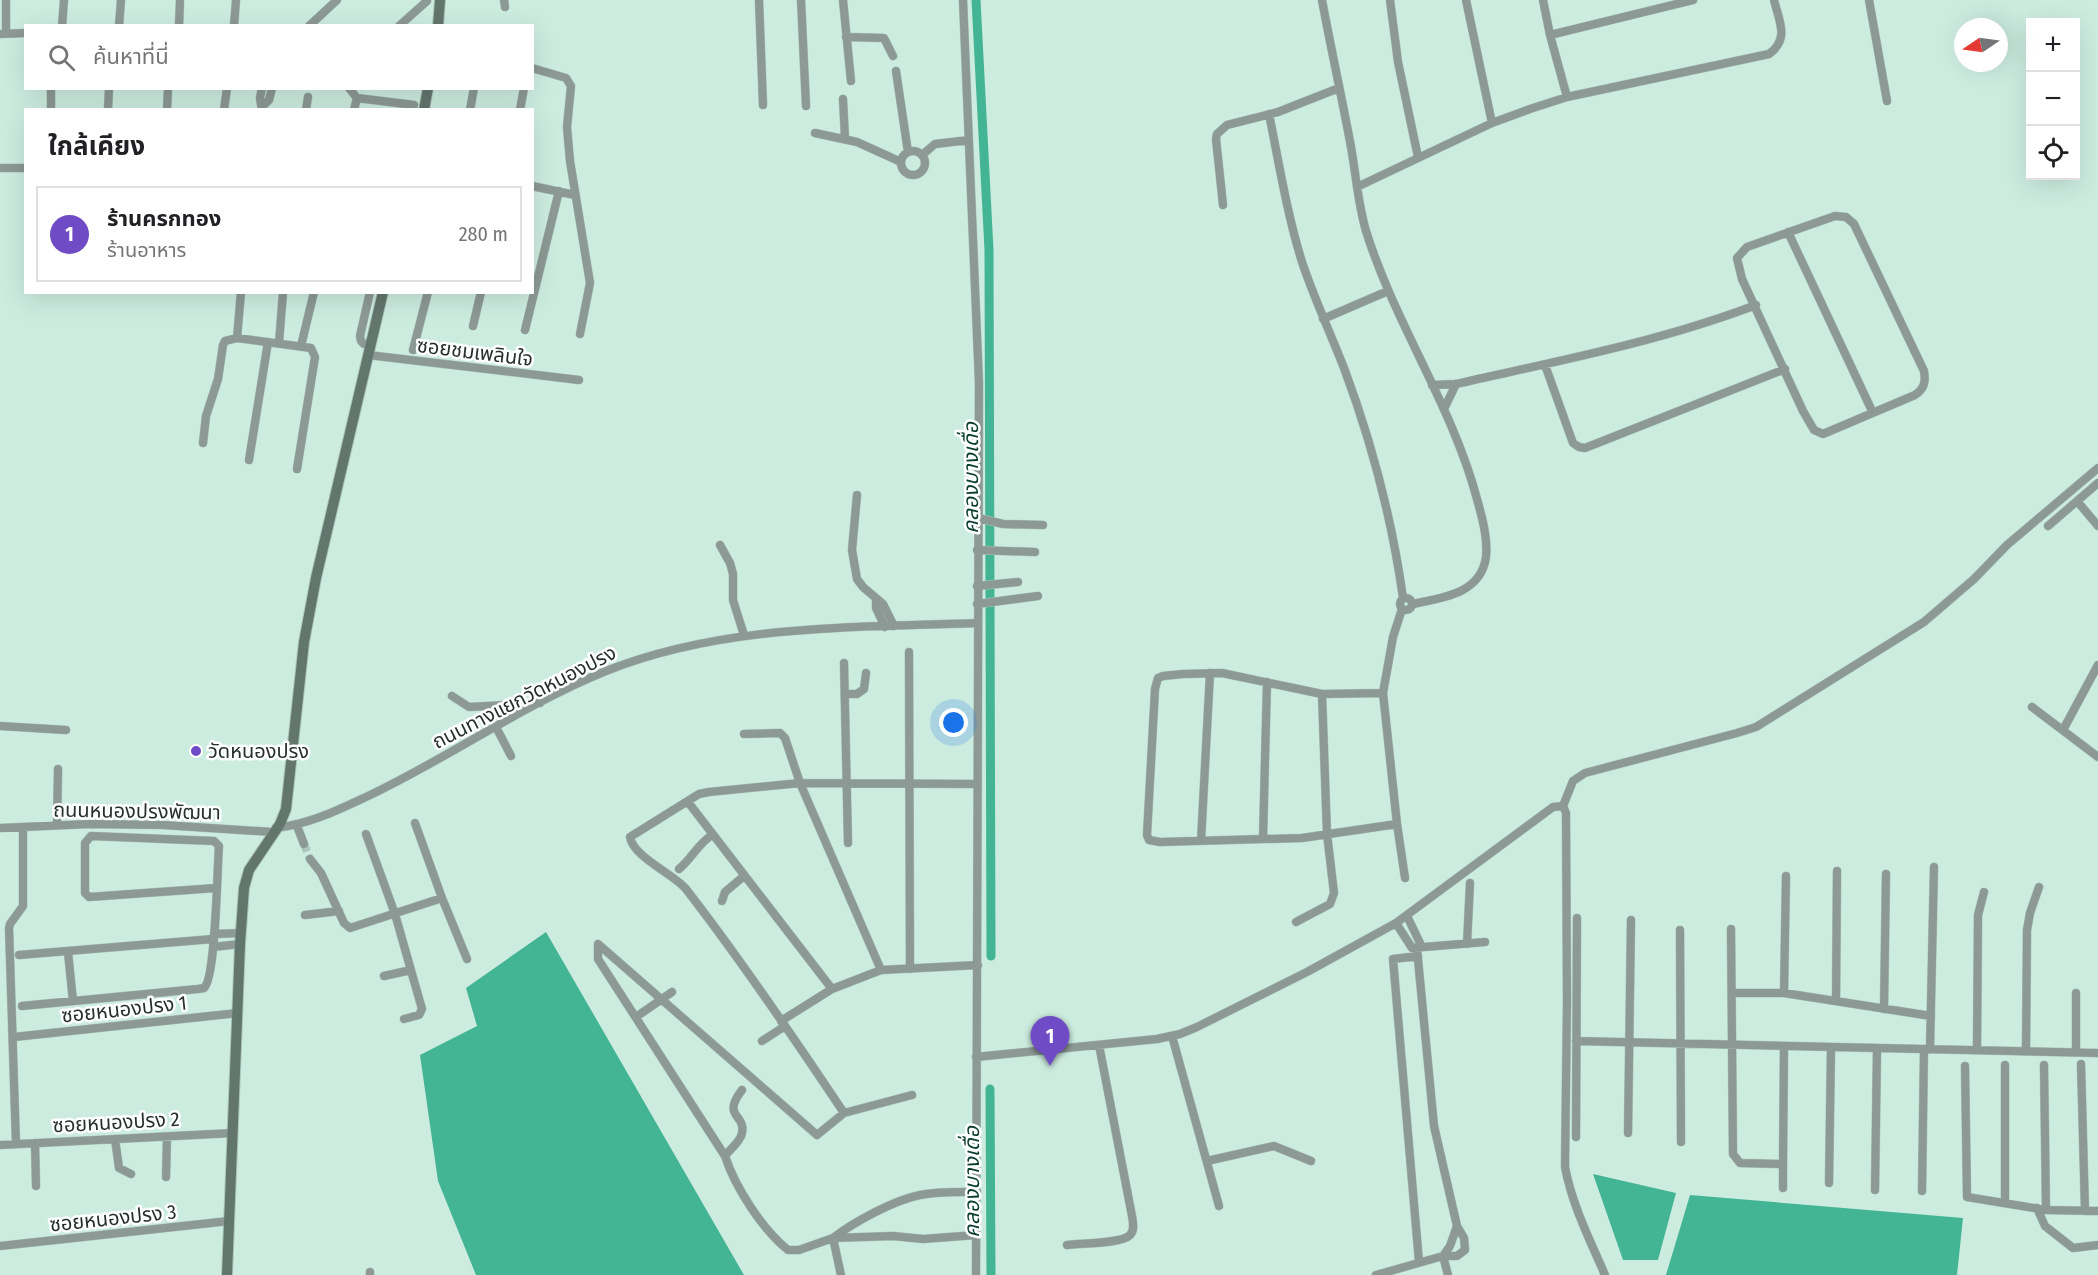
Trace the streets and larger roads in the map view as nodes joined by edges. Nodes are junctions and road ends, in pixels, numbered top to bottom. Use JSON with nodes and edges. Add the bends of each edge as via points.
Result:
{"nodes":[{"id":1,"x":6,"y":0,"type":"edge"},
{"id":2,"x":64,"y":0,"type":"edge"},
{"id":3,"x":121,"y":0,"type":"edge"},
{"id":4,"x":180,"y":0,"type":"edge"},
{"id":5,"x":236,"y":0,"type":"edge"},
{"id":6,"x":337,"y":0,"type":"edge"},
{"id":7,"x":440,"y":0,"type":"edge"},
{"id":8,"x":759,"y":0,"type":"edge"},
{"id":9,"x":801,"y":0,"type":"edge"},
{"id":10,"x":843,"y":0,"type":"edge"},
{"id":11,"x":963,"y":0,"type":"edge"},
{"id":12,"x":1322,"y":0,"type":"edge"},
{"id":13,"x":1390,"y":0,"type":"edge"},
{"id":14,"x":1466,"y":0,"type":"edge"},
{"id":15,"x":1544,"y":0,"type":"edge"},
{"id":16,"x":1693,"y":0,"type":"edge"},
{"id":17,"x":1774,"y":0,"type":"edge"},
{"id":18,"x":1869,"y":0,"type":"edge"},
{"id":19,"x":427,"y":1,"type":"edge"},
{"id":20,"x":62,"y":24,"type":"edge"},
{"id":21,"x":119,"y":24,"type":"edge"},
{"id":22,"x":178,"y":24,"type":"edge"},
{"id":23,"x":234,"y":24,"type":"edge"},
{"id":24,"x":311,"y":24,"type":"edge"},
{"id":25,"x":401,"y":24,"type":"edge"},
{"id":26,"x":438,"y":24,"type":"edge"},
{"id":27,"x":3,"y":33,"type":"edge"},
{"id":28,"x":24,"y":33,"type":"edge"},
{"id":29,"x":1550,"y":35,"type":"junction"},
{"id":30,"x":846,"y":37,"type":"junction"},
{"id":31,"x":893,"y":56,"type":"dead end"},
{"id":32,"x":534,"y":69,"type":"edge"},
{"id":33,"x":896,"y":71,"type":"dead end"},
{"id":34,"x":851,"y":81,"type":"dead end"},
{"id":35,"x":1339,"y":88,"type":"junction"},
{"id":36,"x":51,"y":90,"type":"edge"},
{"id":37,"x":109,"y":90,"type":"edge"},
{"id":38,"x":168,"y":90,"type":"edge"},
{"id":39,"x":227,"y":90,"type":"edge"},
{"id":40,"x":262,"y":90,"type":"edge"},
{"id":41,"x":272,"y":90,"type":"edge"},
{"id":42,"x":427,"y":90,"type":"edge"},
{"id":43,"x":474,"y":90,"type":"edge"},
{"id":44,"x":524,"y":90,"type":"edge"},
{"id":45,"x":354,"y":92,"type":"edge"},
{"id":46,"x":308,"y":97,"type":"dead end"},
{"id":47,"x":1567,"y":97,"type":"junction"},
{"id":48,"x":843,"y":99,"type":"dead end"},
{"id":49,"x":1887,"y":101,"type":"dead end"},
{"id":50,"x":763,"y":105,"type":"dead end"},
{"id":51,"x":806,"y":106,"type":"dead end"},
{"id":52,"x":419,"y":107,"type":"edge"},
{"id":53,"x":51,"y":108,"type":"edge"},
{"id":54,"x":108,"y":108,"type":"edge"},
{"id":55,"x":167,"y":108,"type":"edge"},
{"id":56,"x":224,"y":108,"type":"edge"},
{"id":57,"x":262,"y":108,"type":"edge"},
{"id":58,"x":306,"y":108,"type":"edge"},
{"id":59,"x":354,"y":108,"type":"edge"},
{"id":60,"x":470,"y":108,"type":"edge"},
{"id":61,"x":520,"y":108,"type":"edge"},
{"id":62,"x":1269,"y":114,"type":"junction"},
{"id":63,"x":1492,"y":123,"type":"junction"},
{"id":64,"x":815,"y":134,"type":"dead end"},
{"id":65,"x":845,"y":138,"type":"junction"},
{"id":66,"x":969,"y":140,"type":"junction"},
{"id":67,"x":908,"y":152,"type":"junction"},
{"id":68,"x":922,"y":155,"type":"junction"},
{"id":69,"x":1418,"y":157,"type":"junction"},
{"id":70,"x":901,"y":162,"type":"junction"},
{"id":71,"x":0,"y":168,"type":"edge"},
{"id":72,"x":24,"y":168,"type":"edge"},
{"id":73,"x":534,"y":186,"type":"edge"},
{"id":74,"x":1357,"y":187,"type":"junction"},
{"id":75,"x":559,"y":191,"type":"junction"},
{"id":76,"x":575,"y":195,"type":"junction"},
{"id":77,"x":1223,"y":205,"type":"dead end"},
{"id":78,"x":1788,"y":232,"type":"junction"},
{"id":79,"x":1388,"y":291,"type":"junction"},
{"id":80,"x":534,"y":293,"type":"edge"},
{"id":81,"x":241,"y":294,"type":"edge"},
{"id":82,"x":283,"y":294,"type":"edge"},
{"id":83,"x":314,"y":294,"type":"edge"},
{"id":84,"x":370,"y":294,"type":"edge"},
{"id":85,"x":383,"y":294,"type":"edge"},
{"id":86,"x":428,"y":294,"type":"edge"},
{"id":87,"x":481,"y":294,"type":"edge"},
{"id":88,"x":534,"y":294,"type":"edge"},
{"id":89,"x":1755,"y":305,"type":"junction"},
{"id":90,"x":1323,"y":319,"type":"junction"},
{"id":91,"x":473,"y":326,"type":"dead end"},
{"id":92,"x":525,"y":330,"type":"dead end"},
{"id":93,"x":580,"y":334,"type":"dead end"},
{"id":94,"x":237,"y":338,"type":"junction"},
{"id":95,"x":268,"y":342,"type":"junction"},
{"id":96,"x":279,"y":343,"type":"junction"},
{"id":97,"x":301,"y":346,"type":"junction"},
{"id":98,"x":370,"y":350,"type":"junction"},
{"id":99,"x":414,"y":350,"type":"dead end"},
{"id":100,"x":1545,"y":365,"type":"junction"},
{"id":101,"x":1785,"y":369,"type":"junction"},
{"id":102,"x":579,"y":380,"type":"dead end"},
{"id":103,"x":1456,"y":384,"type":"junction"},
{"id":104,"x":1432,"y":385,"type":"junction"},
{"id":105,"x":1444,"y":409,"type":"junction"},
{"id":106,"x":1873,"y":413,"type":"junction"},
{"id":107,"x":203,"y":443,"type":"dead end"},
{"id":108,"x":249,"y":460,"type":"dead end"},
{"id":109,"x":2098,"y":468,"type":"edge"},
{"id":110,"x":297,"y":469,"type":"dead end"},
{"id":111,"x":2098,"y":483,"type":"edge"},
{"id":112,"x":857,"y":495,"type":"dead end"},
{"id":113,"x":2077,"y":501,"type":"junction"},
{"id":114,"x":984,"y":519,"type":"junction"},
{"id":115,"x":1043,"y":525,"type":"dead end"},
{"id":116,"x":2048,"y":526,"type":"dead end"},
{"id":117,"x":2098,"y":526,"type":"edge"},
{"id":118,"x":720,"y":545,"type":"dead end"},
{"id":119,"x":985,"y":550,"type":"junction"},
{"id":120,"x":1035,"y":552,"type":"dead end"},
{"id":121,"x":1018,"y":582,"type":"dead end"},
{"id":122,"x":984,"y":585,"type":"junction"},
{"id":123,"x":1038,"y":596,"type":"dead end"},
{"id":124,"x":1403,"y":598,"type":"junction"},
{"id":125,"x":876,"y":599,"type":"junction"},
{"id":126,"x":985,"y":603,"type":"junction"},
{"id":127,"x":1412,"y":604,"type":"junction"},
{"id":128,"x":1402,"y":609,"type":"junction"},
{"id":129,"x":977,"y":622,"type":"junction"},
{"id":130,"x":894,"y":626,"type":"junction"},
{"id":131,"x":885,"y":627,"type":"junction"},
{"id":132,"x":744,"y":635,"type":"junction"},
{"id":133,"x":909,"y":652,"type":"dead end"},
{"id":134,"x":844,"y":663,"type":"dead end"},
{"id":135,"x":2098,"y":665,"type":"edge"},
{"id":136,"x":866,"y":673,"type":"dead end"},
{"id":137,"x":1210,"y":673,"type":"junction"},
{"id":138,"x":1267,"y":682,"type":"junction"},
{"id":139,"x":1383,"y":693,"type":"junction"},
{"id":140,"x":845,"y":694,"type":"junction"},
{"id":141,"x":1322,"y":694,"type":"junction"},
{"id":142,"x":452,"y":696,"type":"dead end"},
{"id":143,"x":541,"y":703,"type":"junction"},
{"id":144,"x":2032,"y":707,"type":"dead end"},
{"id":145,"x":0,"y":726,"type":"edge"},
{"id":146,"x":66,"y":730,"type":"dead end"},
{"id":147,"x":498,"y":730,"type":"junction"},
{"id":148,"x":2062,"y":730,"type":"junction"},
{"id":149,"x":744,"y":734,"type":"dead end"},
{"id":150,"x":511,"y":756,"type":"dead end"},
{"id":151,"x":2098,"y":757,"type":"edge"},
{"id":152,"x":58,"y":769,"type":"dead end"},
{"id":153,"x":800,"y":783,"type":"junction"},
{"id":154,"x":846,"y":783,"type":"junction"},
{"id":155,"x":909,"y":784,"type":"junction"},
{"id":156,"x":978,"y":784,"type":"junction"},
{"id":157,"x":688,"y":802,"type":"junction"},
{"id":158,"x":1563,"y":806,"type":"junction"},
{"id":159,"x":415,"y":823,"type":"dead end"},
{"id":160,"x":1397,"y":824,"type":"junction"},
{"id":161,"x":57,"y":825,"type":"junction"},
{"id":162,"x":23,"y":827,"type":"junction"},
{"id":163,"x":0,"y":828,"type":"edge"},
{"id":164,"x":298,"y":829,"type":"junction"},
{"id":165,"x":275,"y":830,"type":"junction"},
{"id":166,"x":366,"y":834,"type":"dead end"},
{"id":167,"x":1327,"y":834,"type":"junction"},
{"id":168,"x":712,"y":835,"type":"junction"},
{"id":169,"x":1263,"y":839,"type":"junction"},
{"id":170,"x":1201,"y":841,"type":"junction"},
{"id":171,"x":304,"y":843,"type":"tunnel mouth"},
{"id":172,"x":848,"y":843,"type":"dead end"},
{"id":173,"x":310,"y":859,"type":"tunnel mouth"},
{"id":174,"x":1934,"y":867,"type":"dead end"},
{"id":175,"x":679,"y":869,"type":"dead end"},
{"id":176,"x":1837,"y":872,"type":"dead end"},
{"id":177,"x":1886,"y":874,"type":"dead end"},
{"id":178,"x":744,"y":876,"type":"junction"},
{"id":179,"x":1785,"y":876,"type":"dead end"},
{"id":180,"x":1405,"y":878,"type":"dead end"},
{"id":181,"x":1470,"y":884,"type":"dead end"},
{"id":182,"x":2039,"y":887,"type":"dead end"},
{"id":183,"x":216,"y":888,"type":"junction"},
{"id":184,"x":1984,"y":892,"type":"dead end"},
{"id":185,"x":442,"y":898,"type":"junction"},
{"id":186,"x":722,"y":901,"type":"dead end"},
{"id":187,"x":339,"y":911,"type":"junction"},
{"id":188,"x":395,"y":914,"type":"junction"},
{"id":189,"x":305,"y":915,"type":"dead end"},
{"id":190,"x":1407,"y":916,"type":"junction"},
{"id":191,"x":1577,"y":918,"type":"dead end"},
{"id":192,"x":1631,"y":920,"type":"dead end"},
{"id":193,"x":1296,"y":922,"type":"dead end"},
{"id":194,"x":1396,"y":923,"type":"junction"},
{"id":195,"x":1731,"y":929,"type":"dead end"},
{"id":196,"x":1680,"y":930,"type":"dead end"},
{"id":197,"x":240,"y":939,"type":"junction"},
{"id":198,"x":213,"y":940,"type":"junction"},
{"id":199,"x":1485,"y":942,"type":"dead end"},
{"id":200,"x":1467,"y":944,"type":"junction"},
{"id":201,"x":68,"y":952,"type":"junction"},
{"id":202,"x":1418,"y":953,"type":"junction"},
{"id":203,"x":19,"y":955,"type":"dead end"},
{"id":204,"x":467,"y":959,"type":"dead end"},
{"id":205,"x":978,"y":965,"type":"junction"},
{"id":206,"x":910,"y":969,"type":"junction"},
{"id":207,"x":411,"y":970,"type":"junction"},
{"id":208,"x":881,"y":970,"type":"junction"},
{"id":209,"x":384,"y":976,"type":"dead end"},
{"id":210,"x":832,"y":989,"type":"junction"},
{"id":211,"x":672,"y":992,"type":"dead end"},
{"id":212,"x":1733,"y":993,"type":"junction"},
{"id":213,"x":1784,"y":993,"type":"junction"},
{"id":214,"x":2076,"y":993,"type":"dead end"},
{"id":215,"x":662,"y":999,"type":"junction"},
{"id":216,"x":73,"y":1001,"type":"junction"},
{"id":217,"x":1836,"y":1001,"type":"junction"},
{"id":218,"x":22,"y":1006,"type":"dead end"},
{"id":219,"x":1884,"y":1009,"type":"junction"},
{"id":220,"x":238,"y":1013,"type":"junction"},
{"id":221,"x":1931,"y":1016,"type":"junction"},
{"id":222,"x":636,"y":1017,"type":"junction"},
{"id":223,"x":404,"y":1019,"type":"dead end"},
{"id":224,"x":783,"y":1023,"type":"junction"},
{"id":225,"x":1172,"y":1036,"type":"junction"},
{"id":226,"x":14,"y":1037,"type":"junction"},
{"id":227,"x":762,"y":1041,"type":"dead end"},
{"id":228,"x":1576,"y":1041,"type":"junction"},
{"id":229,"x":1629,"y":1042,"type":"junction"},
{"id":230,"x":1681,"y":1043,"type":"junction"},
{"id":231,"x":1733,"y":1044,"type":"junction"},
{"id":232,"x":1100,"y":1045,"type":"junction"},
{"id":233,"x":1785,"y":1046,"type":"junction"},
{"id":234,"x":1830,"y":1047,"type":"junction"},
{"id":235,"x":1877,"y":1048,"type":"junction"},
{"id":236,"x":1927,"y":1049,"type":"junction"},
{"id":237,"x":1977,"y":1050,"type":"junction"},
{"id":238,"x":2026,"y":1051,"type":"junction"},
{"id":239,"x":2076,"y":1052,"type":"junction"},
{"id":240,"x":2098,"y":1053,"type":"edge"},
{"id":241,"x":976,"y":1057,"type":"junction"},
{"id":242,"x":2005,"y":1065,"type":"dead end"},
{"id":243,"x":2044,"y":1065,"type":"dead end"},
{"id":244,"x":2081,"y":1065,"type":"dead end"},
{"id":245,"x":1965,"y":1066,"type":"dead end"},
{"id":246,"x":742,"y":1090,"type":"dead end"},
{"id":247,"x":912,"y":1095,"type":"dead end"},
{"id":248,"x":844,"y":1113,"type":"junction"},
{"id":249,"x":233,"y":1133,"type":"junction"},
{"id":250,"x":1628,"y":1133,"type":"dead end"},
{"id":251,"x":167,"y":1137,"type":"junction"},
{"id":252,"x":1576,"y":1137,"type":"dead end"},
{"id":253,"x":115,"y":1139,"type":"junction"},
{"id":254,"x":1680,"y":1142,"type":"dead end"},
{"id":255,"x":35,"y":1143,"type":"junction"},
{"id":256,"x":16,"y":1144,"type":"junction"},
{"id":257,"x":0,"y":1145,"type":"edge"},
{"id":258,"x":724,"y":1156,"type":"junction"},
{"id":259,"x":1207,"y":1161,"type":"junction"},
{"id":260,"x":1311,"y":1161,"type":"dead end"},
{"id":261,"x":1783,"y":1164,"type":"junction"},
{"id":262,"x":131,"y":1174,"type":"dead end"},
{"id":263,"x":166,"y":1177,"type":"dead end"},
{"id":264,"x":1829,"y":1183,"type":"dead end"},
{"id":265,"x":36,"y":1186,"type":"dead end"},
{"id":266,"x":1783,"y":1188,"type":"dead end"},
{"id":267,"x":1875,"y":1190,"type":"dead end"},
{"id":268,"x":1922,"y":1191,"type":"dead end"},
{"id":269,"x":977,"y":1192,"type":"junction"},
{"id":270,"x":2005,"y":1203,"type":"junction"},
{"id":271,"x":1219,"y":1206,"type":"dead end"},
{"id":272,"x":2041,"y":1209,"type":"junction"},
{"id":273,"x":2085,"y":1211,"type":"junction"},
{"id":274,"x":2098,"y":1211,"type":"edge"},
{"id":275,"x":229,"y":1221,"type":"junction"},
{"id":276,"x":1457,"y":1226,"type":"junction"},
{"id":277,"x":976,"y":1235,"type":"junction"},
{"id":278,"x":832,"y":1239,"type":"junction"},
{"id":279,"x":1067,"y":1245,"type":"dead end"},
{"id":280,"x":2098,"y":1245,"type":"edge"},
{"id":281,"x":0,"y":1246,"type":"edge"},
{"id":282,"x":1443,"y":1256,"type":"junction"},
{"id":283,"x":1419,"y":1262,"type":"junction"},
{"id":284,"x":227,"y":1275,"type":"edge"},
{"id":285,"x":841,"y":1275,"type":"edge"},
{"id":286,"x":976,"y":1275,"type":"edge"},
{"id":287,"x":1376,"y":1275,"type":"edge"},
{"id":288,"x":1449,"y":1275,"type":"edge"},
{"id":289,"x":1605,"y":1275,"type":"edge"}],
"edges":[{"from":1,"to":27,"type":"street"},
{"from":2,"to":20,"type":"street"},
{"from":3,"to":21,"type":"street"},
{"from":4,"to":22,"type":"street"},
{"from":5,"to":23,"type":"street"},
{"from":6,"to":24,"type":"street"},
{"from":7,"to":26,"type":"street"},
{"from":8,"to":50,"type":"street"},
{"from":9,"to":51,"type":"street"},
{"from":10,"to":30,"type":"street"},
{"from":11,"to":66,"type":"street"},
{"from":12,"to":35,"type":"street"},
{"from":13,"to":69,"type":"street","via":[[1398,62]]},
{"from":14,"to":63,"type":"street"},
{"from":15,"to":29,"type":"street"},
{"from":16,"to":29,"type":"street"},
{"from":17,"to":47,"type":"street","via":[[1782,33],[1781,42],[1769,54]]},
{"from":18,"to":49,"type":"street"},
{"from":19,"to":25,"type":"street"},
{"from":27,"to":28,"type":"street"},
{"from":29,"to":47,"type":"street"},
{"from":30,"to":31,"type":"street","via":[[884,38]]},
{"from":30,"to":34,"type":"street"},
{"from":32,"to":76,"type":"street","via":[[569,81],[567,142]]},
{"from":33,"to":67,"type":"street"},
{"from":35,"to":62,"type":"street"},
{"from":35,"to":74,"type":"street"},
{"from":36,"to":53,"type":"street"},
{"from":37,"to":54,"type":"street"},
{"from":38,"to":55,"type":"street"},
{"from":39,"to":56,"type":"street"},
{"from":40,"to":57,"type":"street"},
{"from":41,"to":57,"type":"street"},
{"from":42,"to":52,"type":"street"},
{"from":43,"to":60,"type":"street"},
{"from":44,"to":61,"type":"street"},
{"from":45,"to":52,"type":"street"},
{"from":45,"to":59,"type":"street"},
{"from":46,"to":58,"type":"street"},
{"from":47,"to":63,"type":"street"},
{"from":48,"to":65,"type":"street"},
{"from":62,"to":77,"type":"street","via":[[1227,125],[1217,134]]},
{"from":62,"to":90,"type":"street","via":[[1301,260]]},
{"from":63,"to":69,"type":"street"},
{"from":64,"to":65,"type":"street"},
{"from":65,"to":70,"type":"street"},
{"from":66,"to":68,"type":"street","via":[[935,144]]},
{"from":66,"to":114,"type":"street"},
{"from":67,"to":68,"type":"street"},
{"from":67,"to":70,"type":"street"},
{"from":68,"to":70,"type":"street","via":[[924,166],[916,174],[905,172]]},
{"from":69,"to":74,"type":"street"},
{"from":71,"to":72,"type":"street"},
{"from":73,"to":75,"type":"street"},
{"from":74,"to":79,"type":"street","via":[[1366,229]]},
{"from":75,"to":76,"type":"street"},
{"from":75,"to":80,"type":"street"},
{"from":76,"to":93,"type":"street","via":[[590,283]]},
{"from":78,"to":89,"type":"street","via":[[1747,247],[1737,258]]},
{"from":78,"to":106,"type":"street"},
{"from":78,"to":106,"type":"street","via":[[1835,216],[1850,219],[1924,371],[1926,380],[1920,392]]},
{"from":79,"to":90,"type":"street"},
{"from":79,"to":104,"type":"street"},
{"from":81,"to":94,"type":"street"},
{"from":82,"to":96,"type":"street"},
{"from":83,"to":97,"type":"street"},
{"from":84,"to":98,"type":"street","via":[[360,336]]},
{"from":85,"to":98,"type":"street"},
{"from":86,"to":99,"type":"street"},
{"from":87,"to":91,"type":"street"},
{"from":88,"to":92,"type":"street"},
{"from":89,"to":100,"type":"street"},
{"from":89,"to":101,"type":"street"},
{"from":90,"to":124,"type":"street","via":[[1377,465]]},
{"from":94,"to":95,"type":"street"},
{"from":94,"to":107,"type":"street","via":[[223,345]]},
{"from":95,"to":96,"type":"street"},
{"from":95,"to":108,"type":"street"},
{"from":96,"to":97,"type":"street"},
{"from":97,"to":110,"type":"street","via":[[313,351],[315,357]]},
{"from":98,"to":102,"type":"street","name":"ซอยชมเพลินใจ"},
{"from":98,"to":165,"type":"street","via":[[310,610],[286,809]]},
{"from":100,"to":101,"type":"street","via":[[1573,443],[1585,448]]},
{"from":100,"to":103,"type":"street"},
{"from":101,"to":106,"type":"street","via":[[1810,426],[1818,433]]},
{"from":103,"to":104,"type":"street"},
{"from":103,"to":105,"type":"street"},
{"from":104,"to":105,"type":"street"},
{"from":105,"to":127,"type":"street","via":[[1472,478],[1482,518],[1486,559],[1475,582],[1465,589]]},
{"from":109,"to":158,"type":"street","via":[[2007,545],[1948,603],[1816,691],[1756,727],[1585,772],[1573,781]]},
{"from":111,"to":113,"type":"street"},
{"from":112,"to":125,"type":"street","via":[[854,564],[862,587]]},
{"from":113,"to":116,"type":"street"},
{"from":113,"to":117,"type":"street"},
{"from":114,"to":115,"type":"street","via":[[1003,524]]},
{"from":114,"to":119,"type":"street"},
{"from":118,"to":132,"type":"street","via":[[733,574],[733,600]]},
{"from":119,"to":120,"type":"street"},
{"from":119,"to":122,"type":"street"},
{"from":121,"to":122,"type":"street"},
{"from":122,"to":126,"type":"street"},
{"from":123,"to":126,"type":"street"},
{"from":124,"to":127,"type":"street","via":[[1407,597]]},
{"from":124,"to":128,"type":"street"},
{"from":125,"to":130,"type":"street","via":[[883,604]]},
{"from":125,"to":131,"type":"street"},
{"from":126,"to":129,"type":"street"},
{"from":127,"to":128,"type":"street","via":[[1411,608]]},
{"from":128,"to":139,"type":"street"},
{"from":129,"to":130,"type":"street","name":"ถนนทางแยกวัดหนองปรง"},
{"from":129,"to":156,"type":"street"},
{"from":130,"to":131,"type":"street","name":"ถนนทางแยกวัดหนองปรง"},
{"from":131,"to":132,"type":"street","name":"ถนนทางแยกวัดหนองปรง"},
{"from":132,"to":143,"type":"street","name":"ถนนทางแยกวัดหนองปรง","via":[[637,659]]},
{"from":133,"to":155,"type":"street"},
{"from":134,"to":140,"type":"street"},
{"from":135,"to":148,"type":"street"},
{"from":136,"to":140,"type":"street","via":[[864,689],[857,694]]},
{"from":137,"to":138,"type":"street"},
{"from":137,"to":170,"type":"street"},
{"from":137,"to":170,"type":"street","via":[[1163,676],[1156,682],[1146,829],[1153,842]]},
{"from":138,"to":141,"type":"street"},
{"from":138,"to":169,"type":"street"},
{"from":139,"to":141,"type":"street"},
{"from":139,"to":160,"type":"street"},
{"from":140,"to":154,"type":"street"},
{"from":141,"to":167,"type":"street"},
{"from":142,"to":143,"type":"street","via":[[469,707]]},
{"from":143,"to":147,"type":"street","name":"ถนนทางแยกวัดหนองปรง"},
{"from":144,"to":148,"type":"street"},
{"from":145,"to":146,"type":"street"},
{"from":147,"to":150,"type":"street"},
{"from":147,"to":164,"type":"street","name":"ถนนทางแยกวัดหนองปรง"},
{"from":148,"to":151,"type":"street"},
{"from":149,"to":153,"type":"street","via":[[780,733]]},
{"from":152,"to":161,"type":"street"},
{"from":153,"to":154,"type":"street"},
{"from":153,"to":157,"type":"street","via":[[709,792]]},
{"from":153,"to":208,"type":"street"},
{"from":154,"to":155,"type":"street"},
{"from":154,"to":172,"type":"street"},
{"from":155,"to":156,"type":"street"},
{"from":155,"to":206,"type":"street"},
{"from":156,"to":205,"type":"street"},
{"from":157,"to":168,"type":"street"},
{"from":157,"to":224,"type":"street","via":[[634,834],[631,841],[684,887]]},
{"from":158,"to":190,"type":"street","via":[[1554,807]]},
{"from":158,"to":289,"type":"street","via":[[1565,1167],[1576,1208]]},
{"from":159,"to":185,"type":"street"},
{"from":160,"to":167,"type":"street"},
{"from":160,"to":180,"type":"street"},
{"from":161,"to":162,"type":"street","name":"ถนนหนองปรงพัฒนา"},
{"from":161,"to":165,"type":"street","name":"ถนนหนองปรงพัฒนา"},
{"from":162,"to":163,"type":"street","name":"ถนนหนองปรงพัฒนา"},
{"from":162,"to":226,"type":"street","via":[[23,906],[9,928]]},
{"from":164,"to":165,"type":"street","name":"ถนนทางแยกวัดหนองปรง"},
{"from":164,"to":171,"type":"street"},
{"from":165,"to":197,"type":"street","via":[[247,877]]},
{"from":166,"to":188,"type":"street"},
{"from":167,"to":169,"type":"street"},
{"from":167,"to":193,"type":"street","via":[[1333,898],[1330,904]]},
{"from":168,"to":175,"type":"street","via":[[701,842]]},
{"from":168,"to":178,"type":"street"},
{"from":169,"to":170,"type":"street"},
{"from":173,"to":187,"type":"street"},
{"from":174,"to":221,"type":"street"},
{"from":176,"to":217,"type":"street"},
{"from":177,"to":219,"type":"street"},
{"from":178,"to":186,"type":"street","via":[[725,892]]},
{"from":178,"to":210,"type":"street"},
{"from":179,"to":213,"type":"street"},
{"from":181,"to":200,"type":"street"},
{"from":182,"to":238,"type":"street","via":[[2027,930]]},
{"from":183,"to":183,"type":"street","via":[[219,846],[214,841],[91,836],[86,840],[85,893],[89,897]]},
{"from":183,"to":198,"type":"street"},
{"from":184,"to":237,"type":"street","via":[[1978,915]]},
{"from":185,"to":188,"type":"street"},
{"from":185,"to":204,"type":"street"},
{"from":187,"to":188,"type":"street","via":[[346,927],[353,929]]},
{"from":187,"to":189,"type":"street"},
{"from":188,"to":207,"type":"street"},
{"from":190,"to":194,"type":"street"},
{"from":190,"to":202,"type":"street","via":[[1419,937]]},
{"from":191,"to":228,"type":"street"},
{"from":192,"to":229,"type":"street"},
{"from":194,"to":202,"type":"street","via":[[1407,944]]},
{"from":194,"to":225,"type":"street","via":[[1307,972]]},
{"from":195,"to":212,"type":"street"},
{"from":196,"to":230,"type":"street"},
{"from":197,"to":198,"type":"street"},
{"from":197,"to":198,"type":"street"},
{"from":197,"to":220,"type":"street"},
{"from":198,"to":201,"type":"street"},
{"from":198,"to":216,"type":"street","via":[[209,982],[204,988]]},
{"from":199,"to":200,"type":"street"},
{"from":200,"to":202,"type":"street"},
{"from":201,"to":203,"type":"street"},
{"from":201,"to":216,"type":"street"},
{"from":202,"to":276,"type":"street","via":[[1434,1126]]},
{"from":202,"to":283,"type":"street","via":[[1393,959]]},
{"from":205,"to":206,"type":"street"},
{"from":205,"to":241,"type":"street"},
{"from":206,"to":208,"type":"street"},
{"from":207,"to":209,"type":"street"},
{"from":207,"to":223,"type":"street","via":[[422,1012]]},
{"from":208,"to":210,"type":"street"},
{"from":210,"to":224,"type":"street"},
{"from":211,"to":215,"type":"street"},
{"from":212,"to":213,"type":"street"},
{"from":212,"to":231,"type":"street"},
{"from":213,"to":217,"type":"street"},
{"from":214,"to":239,"type":"street"},
{"from":215,"to":222,"type":"street"},
{"from":215,"to":222,"type":"street","via":[[598,944],[598,959]]},
{"from":215,"to":248,"type":"street","via":[[817,1135]]},
{"from":216,"to":218,"type":"street"},
{"from":217,"to":219,"type":"street"},
{"from":219,"to":221,"type":"street"},
{"from":220,"to":226,"type":"street","name":"ซอยหนองปรง 1"},
{"from":220,"to":249,"type":"street"},
{"from":221,"to":236,"type":"street"},
{"from":222,"to":258,"type":"street"},
{"from":224,"to":227,"type":"street"},
{"from":224,"to":248,"type":"street"},
{"from":225,"to":232,"type":"street"},
{"from":225,"to":259,"type":"street"},
{"from":226,"to":256,"type":"street"},
{"from":228,"to":229,"type":"street"},
{"from":228,"to":252,"type":"street"},
{"from":229,"to":230,"type":"street"},
{"from":229,"to":250,"type":"street"},
{"from":230,"to":231,"type":"street"},
{"from":230,"to":254,"type":"street"},
{"from":231,"to":233,"type":"street"},
{"from":231,"to":261,"type":"street","via":[[1733,1154],[1740,1162]]},
{"from":232,"to":241,"type":"street"},
{"from":232,"to":279,"type":"street","via":[[1133,1231],[1120,1240]]},
{"from":233,"to":234,"type":"street"},
{"from":233,"to":261,"type":"street"},
{"from":234,"to":235,"type":"street"},
{"from":234,"to":264,"type":"street"},
{"from":235,"to":236,"type":"street"},
{"from":235,"to":267,"type":"street"},
{"from":236,"to":237,"type":"street"},
{"from":236,"to":268,"type":"street"},
{"from":237,"to":238,"type":"street"},
{"from":238,"to":239,"type":"street"},
{"from":239,"to":240,"type":"street"},
{"from":241,"to":269,"type":"street"},
{"from":242,"to":270,"type":"street"},
{"from":243,"to":272,"type":"street"},
{"from":244,"to":273,"type":"street"},
{"from":245,"to":270,"type":"street","via":[[1967,1197]]},
{"from":246,"to":258,"type":"street","via":[[733,1103],[742,1133]]},
{"from":247,"to":248,"type":"street"},
{"from":249,"to":251,"type":"street","name":"ซอยหนองปรง 2"},
{"from":249,"to":275,"type":"street"},
{"from":251,"to":253,"type":"street","name":"ซอยหนองปรง 2"},
{"from":251,"to":263,"type":"street"},
{"from":253,"to":255,"type":"street","name":"ซอยหนองปรง 2"},
{"from":253,"to":262,"type":"street","via":[[117,1165]]},
{"from":255,"to":256,"type":"street","name":"ซอยหนองปรง 2"},
{"from":255,"to":265,"type":"street"},
{"from":256,"to":257,"type":"street","name":"ซอยหนองปรง 2"},
{"from":258,"to":278,"type":"street","via":[[751,1206],[788,1250]]},
{"from":259,"to":260,"type":"street","via":[[1268,1146]]},
{"from":259,"to":271,"type":"street"},
{"from":261,"to":266,"type":"street"},
{"from":269,"to":277,"type":"street"},
{"from":269,"to":278,"type":"street","via":[[904,1199]]},
{"from":270,"to":272,"type":"street"},
{"from":272,"to":273,"type":"street"},
{"from":272,"to":280,"type":"street","via":[[2045,1226],[2073,1248]]},
{"from":273,"to":274,"type":"street"},
{"from":275,"to":281,"type":"street","name":"ซอยหนองปรง 3"},
{"from":275,"to":284,"type":"street"},
{"from":276,"to":282,"type":"street"},
{"from":276,"to":282,"type":"street","via":[[1465,1250],[1457,1256]]},
{"from":277,"to":278,"type":"street"},
{"from":277,"to":286,"type":"street"},
{"from":278,"to":285,"type":"street"},
{"from":282,"to":283,"type":"street"},
{"from":282,"to":288,"type":"street"},
{"from":283,"to":287,"type":"street"}]}
